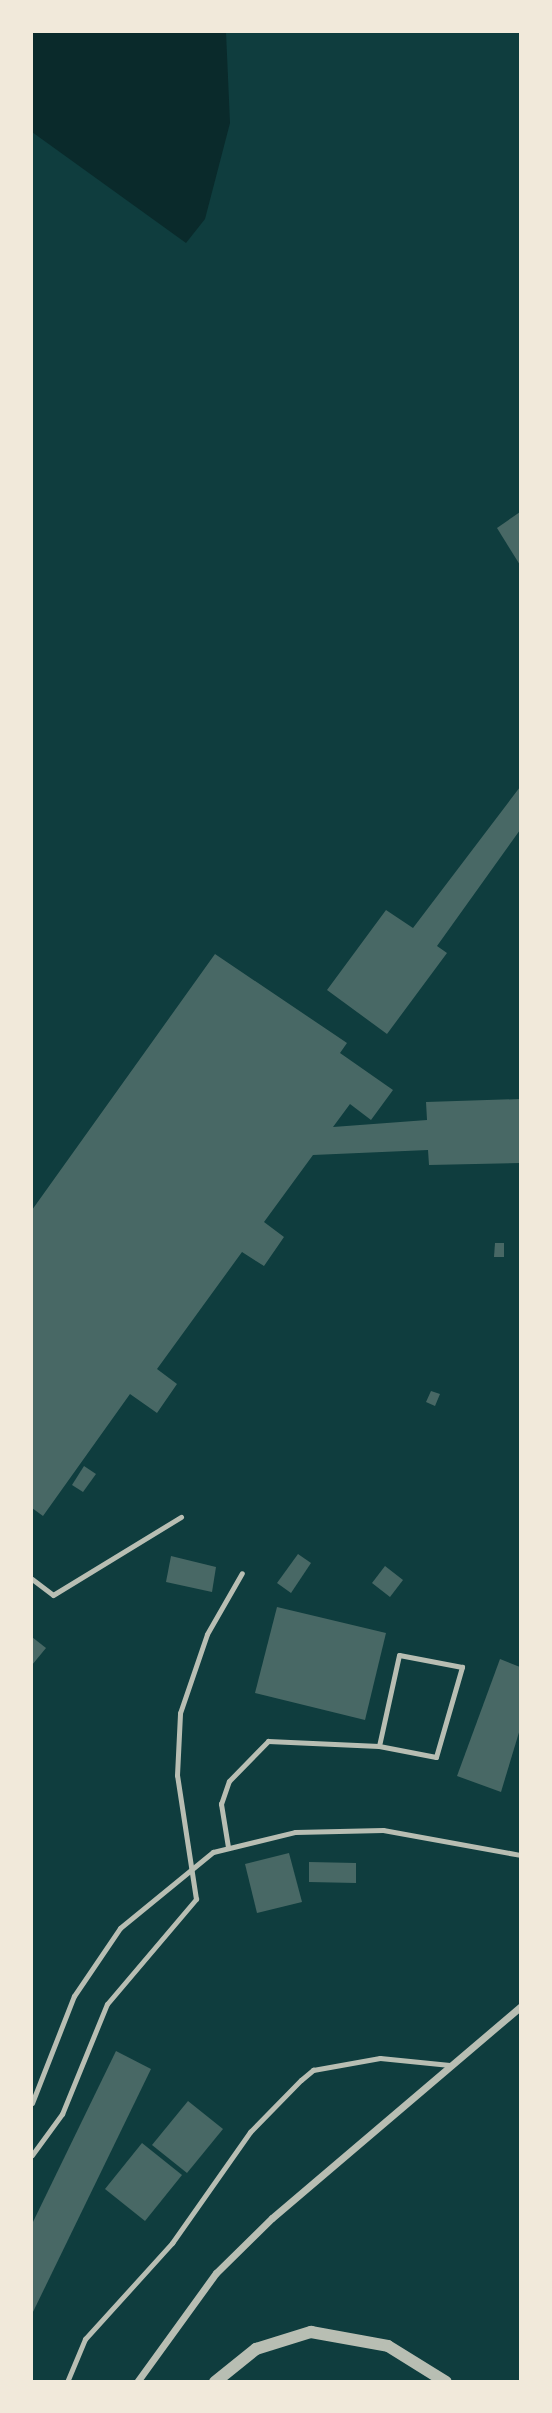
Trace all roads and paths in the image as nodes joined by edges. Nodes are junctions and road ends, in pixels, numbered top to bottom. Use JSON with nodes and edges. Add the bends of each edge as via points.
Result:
{"nodes":[{"id":1,"x":181,"y":1517,"type":"dead end"},
{"id":2,"x":242,"y":1573,"type":"dead end"},
{"id":3,"x":32,"y":1579,"type":"edge"},
{"id":4,"x":379,"y":1746,"type":"junction"},
{"id":5,"x":228,"y":1847,"type":"junction"},
{"id":6,"x":520,"y":1855,"type":"edge"},
{"id":7,"x":193,"y":1864,"type":"junction"},
{"id":8,"x":520,"y":2007,"type":"edge"},
{"id":9,"x":450,"y":2064,"type":"junction"},
{"id":10,"x":32,"y":2103,"type":"edge"},
{"id":11,"x":32,"y":2155,"type":"edge"},
{"id":12,"x":67,"y":2382,"type":"edge"},
{"id":13,"x":137,"y":2382,"type":"edge"},
{"id":14,"x":215,"y":2382,"type":"edge"},
{"id":15,"x":446,"y":2382,"type":"edge"}],
"edges":[{"from":1,"to":3,"type":"lane","via":[[53,1595]]},
{"from":2,"to":7,"type":"lane","via":[[207,1634],[180,1713],[177,1774]]},
{"from":4,"to":4,"type":"lane","via":[[436,1757],[462,1667],[399,1655]]},
{"from":4,"to":5,"type":"lane","via":[[268,1741],[229,1781],[221,1804]]},
{"from":5,"to":6,"type":"lane","via":[[295,1832],[383,1830]]},
{"from":5,"to":7,"type":"lane"},
{"from":7,"to":10,"type":"lane","via":[[120,1928],[83,1980]]},
{"from":7,"to":11,"type":"lane","via":[[195,1899],[107,2004],[62,2114]]},
{"from":8,"to":9,"type":"street"},
{"from":9,"to":12,"type":"lane","via":[[380,2058],[313,2070],[250,2132],[172,2243],[85,2339]]},
{"from":9,"to":13,"type":"street","via":[[216,2273]]},
{"from":14,"to":15,"type":"street","via":[[256,2349],[311,2332],[388,2346]]}]}
